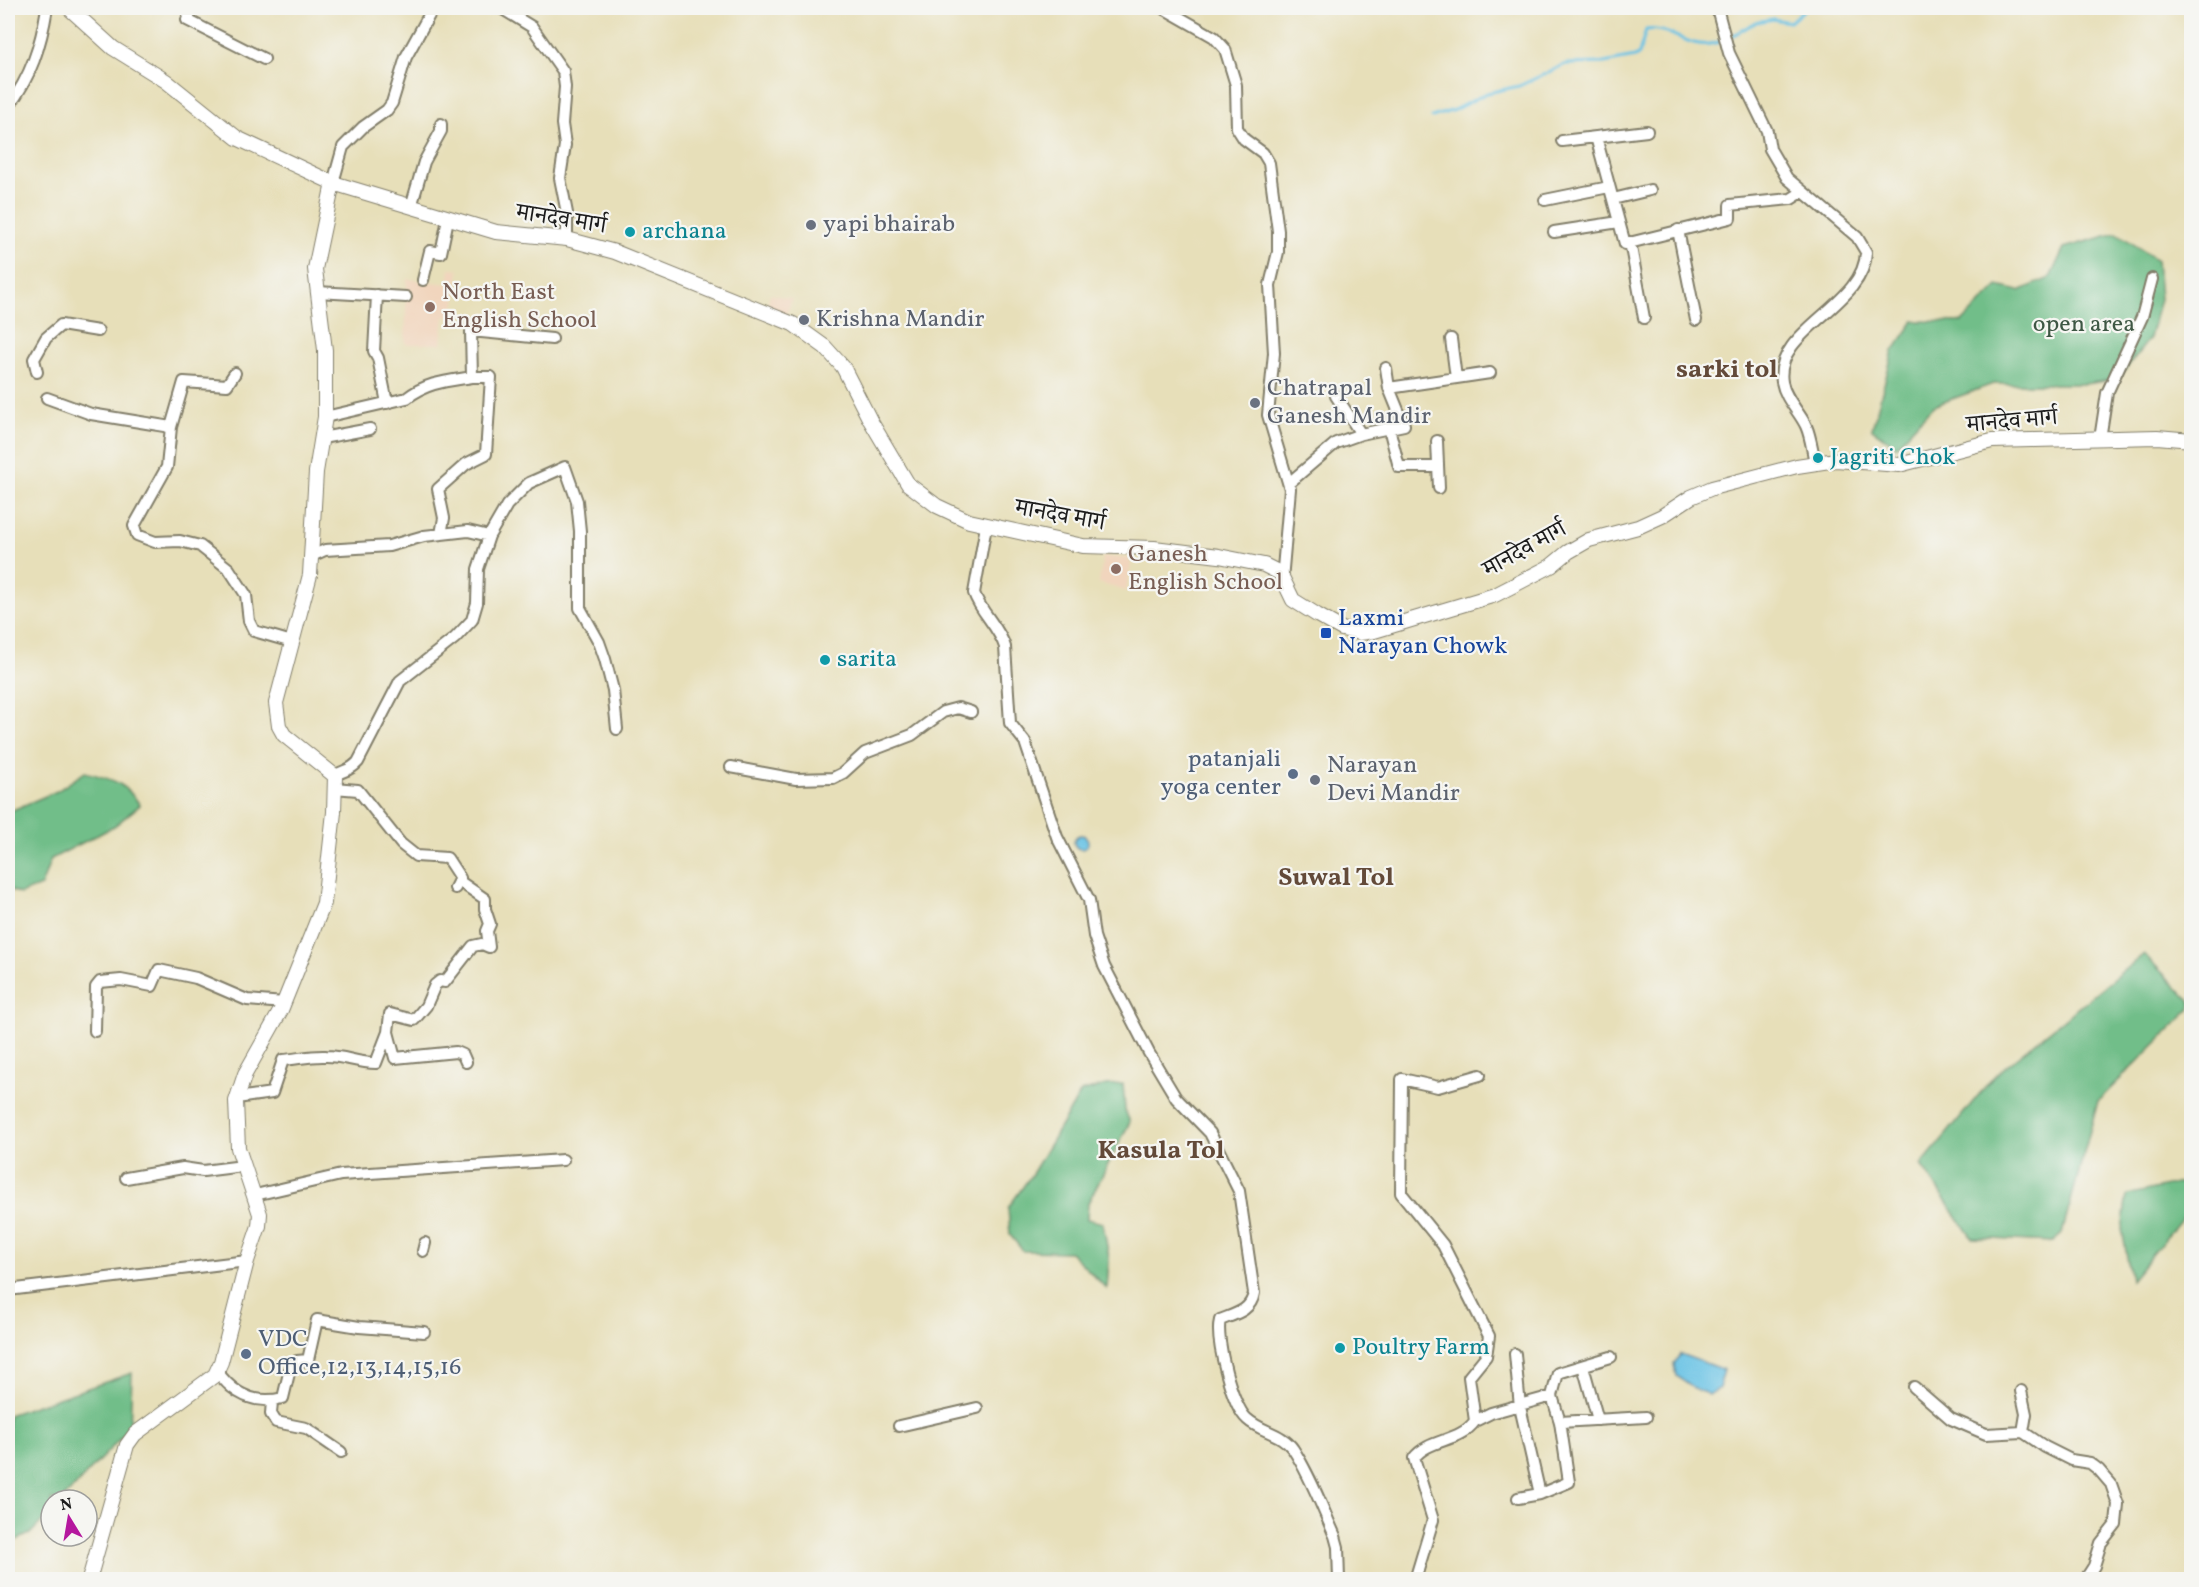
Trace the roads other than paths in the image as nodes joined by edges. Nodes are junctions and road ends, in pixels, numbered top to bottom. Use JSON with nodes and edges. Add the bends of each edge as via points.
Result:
{"nodes":[{"id":1,"x":47,"y":8,"type":"edge"},
{"id":2,"x":69,"y":8,"type":"edge"},
{"id":3,"x":194,"y":8,"type":"edge"},
{"id":4,"x":433,"y":8,"type":"edge"},
{"id":5,"x":501,"y":8,"type":"edge"},
{"id":6,"x":1163,"y":8,"type":"edge"},
{"id":7,"x":1717,"y":8,"type":"edge"},
{"id":8,"x":264,"y":59,"type":"dead end"},
{"id":9,"x":8,"y":107,"type":"edge"},
{"id":10,"x":441,"y":124,"type":"dead end"},
{"id":11,"x":1647,"y":130,"type":"dead end"},
{"id":12,"x":1596,"y":136,"type":"junction"},
{"id":13,"x":1562,"y":141,"type":"dead end"},
{"id":14,"x":333,"y":183,"type":"junction"},
{"id":15,"x":1609,"y":187,"type":"junction"},
{"id":16,"x":1650,"y":190,"type":"dead end"},
{"id":17,"x":1802,"y":192,"type":"junction"},
{"id":18,"x":1613,"y":199,"type":"junction"},
{"id":19,"x":1545,"y":200,"type":"dead end"},
{"id":20,"x":411,"y":207,"type":"junction"},
{"id":21,"x":448,"y":219,"type":"junction"},
{"id":22,"x":1619,"y":222,"type":"junction"},
{"id":23,"x":1678,"y":230,"type":"junction"},
{"id":24,"x":1554,"y":232,"type":"dead end"},
{"id":25,"x":567,"y":240,"type":"junction"},
{"id":26,"x":1630,"y":242,"type":"junction"},
{"id":27,"x":2152,"y":279,"type":"dead end"},
{"id":28,"x":423,"y":280,"type":"dead end"},
{"id":29,"x":317,"y":292,"type":"junction"},
{"id":30,"x":377,"y":295,"type":"junction"},
{"id":31,"x":406,"y":297,"type":"dead end"},
{"id":32,"x":1644,"y":318,"type":"dead end"},
{"id":33,"x":1696,"y":320,"type":"dead end"},
{"id":34,"x":98,"y":331,"type":"dead end"},
{"id":35,"x":552,"y":339,"type":"dead end"},
{"id":36,"x":1451,"y":339,"type":"dead end"},
{"id":37,"x":1386,"y":368,"type":"dead end"},
{"id":38,"x":37,"y":372,"type":"dead end"},
{"id":39,"x":235,"y":373,"type":"dead end"},
{"id":40,"x":1490,"y":373,"type":"dead end"},
{"id":41,"x":472,"y":377,"type":"junction"},
{"id":42,"x":1456,"y":378,"type":"junction"},
{"id":43,"x":1389,"y":388,"type":"junction"},
{"id":44,"x":1336,"y":396,"type":"dead end"},
{"id":45,"x":47,"y":398,"type":"dead end"},
{"id":46,"x":387,"y":403,"type":"junction"},
{"id":47,"x":325,"y":417,"type":"junction"},
{"id":48,"x":171,"y":427,"type":"junction"},
{"id":49,"x":1389,"y":428,"type":"junction"},
{"id":50,"x":370,"y":429,"type":"dead end"},
{"id":51,"x":1360,"y":434,"type":"junction"},
{"id":52,"x":322,"y":438,"type":"junction"},
{"id":53,"x":2100,"y":439,"type":"junction"},
{"id":54,"x":2192,"y":440,"type":"edge"},
{"id":55,"x":1437,"y":441,"type":"dead end"},
{"id":56,"x":1815,"y":462,"type":"junction"},
{"id":57,"x":1438,"y":467,"type":"junction"},
{"id":58,"x":1289,"y":483,"type":"junction"},
{"id":59,"x":1439,"y":488,"type":"dead end"},
{"id":60,"x":986,"y":526,"type":"junction"},
{"id":61,"x":441,"y":534,"type":"junction"},
{"id":62,"x":489,"y":536,"type":"junction"},
{"id":63,"x":312,"y":556,"type":"junction"},
{"id":64,"x":1282,"y":580,"type":"junction"},
{"id":65,"x":292,"y":642,"type":"junction"},
{"id":66,"x":971,"y":712,"type":"dead end"},
{"id":67,"x":617,"y":729,"type":"dead end"},
{"id":68,"x":730,"y":767,"type":"dead end"},
{"id":69,"x":334,"y":782,"type":"junction"},
{"id":70,"x":284,"y":1003,"type":"junction"},
{"id":71,"x":94,"y":1032,"type":"dead end"},
{"id":72,"x":388,"y":1032,"type":"junction"},
{"id":73,"x":466,"y":1062,"type":"dead end"},
{"id":74,"x":1480,"y":1075,"type":"dead end"},
{"id":75,"x":237,"y":1098,"type":"junction"},
{"id":76,"x":563,"y":1161,"type":"dead end"},
{"id":77,"x":243,"y":1166,"type":"junction"},
{"id":78,"x":126,"y":1178,"type":"dead end"},
{"id":79,"x":255,"y":1195,"type":"junction"},
{"id":80,"x":247,"y":1261,"type":"junction"},
{"id":81,"x":8,"y":1290,"type":"edge"},
{"id":82,"x":424,"y":1332,"type":"dead end"},
{"id":83,"x":1515,"y":1354,"type":"dead end"},
{"id":84,"x":1611,"y":1357,"type":"dead end"},
{"id":85,"x":1583,"y":1365,"type":"junction"},
{"id":86,"x":217,"y":1371,"type":"junction"},
{"id":87,"x":1914,"y":1387,"type":"dead end"},
{"id":88,"x":2021,"y":1391,"type":"dead end"},
{"id":89,"x":1552,"y":1396,"type":"junction"},
{"id":90,"x":272,"y":1401,"type":"junction"},
{"id":91,"x":1520,"y":1407,"type":"junction"},
{"id":92,"x":977,"y":1408,"type":"dead end"},
{"id":93,"x":1646,"y":1418,"type":"dead end"},
{"id":94,"x":1598,"y":1420,"type":"junction"},
{"id":95,"x":1475,"y":1421,"type":"junction"},
{"id":96,"x":1560,"y":1422,"type":"junction"},
{"id":97,"x":899,"y":1426,"type":"dead end"},
{"id":98,"x":2023,"y":1432,"type":"junction"},
{"id":99,"x":341,"y":1452,"type":"dead end"},
{"id":100,"x":1540,"y":1494,"type":"junction"},
{"id":101,"x":1518,"y":1498,"type":"dead end"},
{"id":102,"x":89,"y":1580,"type":"edge"},
{"id":103,"x":1339,"y":1580,"type":"edge"},
{"id":104,"x":1415,"y":1580,"type":"edge"},
{"id":105,"x":2085,"y":1580,"type":"edge"}],
"edges":[{"from":1,"to":9,"type":"street","via":[[32,66]]},
{"from":2,"to":14,"type":"main road","name":"मानदेव मार्ग","via":[[113,48],[166,81],[237,138]]},
{"from":3,"to":8,"type":"street","via":[[187,21]]},
{"from":4,"to":14,"type":"street","via":[[406,57],[392,103],[343,147]]},
{"from":5,"to":25,"type":"street","via":[[532,27],[563,71],[565,145],[560,177]]},
{"from":6,"to":58,"type":"street","via":[[1214,37],[1225,49],[1236,85],[1237,128],[1269,163],[1278,252],[1270,285],[1274,353],[1268,415]]},
{"from":7,"to":17,"type":"street","via":[[1729,53],[1763,123],[1770,149],[1787,178]]},
{"from":10,"to":20,"type":"street","via":[[424,162]]},
{"from":11,"to":12,"type":"street"},
{"from":12,"to":13,"type":"street"},
{"from":12,"to":15,"type":"street"},
{"from":14,"to":20,"type":"main road","name":"मानदेव मार्ग"},
{"from":14,"to":29,"type":"main road","via":[[315,269]]},
{"from":15,"to":18,"type":"street"},
{"from":15,"to":19,"type":"street"},
{"from":16,"to":18,"type":"street"},
{"from":17,"to":23,"type":"street","via":[[1791,199],[1730,205],[1730,218]]},
{"from":17,"to":56,"type":"street","via":[[1857,237],[1866,252],[1858,279],[1845,296],[1804,332],[1781,371],[1782,384],[1806,427]]},
{"from":18,"to":22,"type":"street"},
{"from":20,"to":21,"type":"main road","name":"मानदेव मार्ग"},
{"from":21,"to":25,"type":"main road","name":"मानदेव मार्ग","via":[[496,232]]},
{"from":21,"to":28,"type":"street","via":[[441,253],[430,251]]},
{"from":22,"to":24,"type":"street"},
{"from":22,"to":26,"type":"street","via":[[1625,244]]},
{"from":23,"to":26,"type":"street"},
{"from":23,"to":33,"type":"street"},
{"from":25,"to":60,"type":"main road","name":"मानदेव मार्ग","via":[[626,255],[793,324],[843,367],[908,483],[937,506]]},
{"from":26,"to":32,"type":"street"},
{"from":27,"to":53,"type":"street","via":[[2142,316],[2107,393]]},
{"from":29,"to":30,"type":"street"},
{"from":29,"to":47,"type":"main road","via":[[325,350]]},
{"from":30,"to":31,"type":"street"},
{"from":30,"to":46,"type":"street","via":[[374,351]]},
{"from":34,"to":38,"type":"street","via":[[61,325],[46,338],[34,359]]},
{"from":35,"to":41,"type":"street","via":[[471,331]]},
{"from":36,"to":42,"type":"street"},
{"from":37,"to":43,"type":"street"},
{"from":39,"to":48,"type":"street","via":[[227,385],[184,382]]},
{"from":40,"to":42,"type":"street"},
{"from":41,"to":46,"type":"street","via":[[448,379]]},
{"from":41,"to":61,"type":"street","via":[[490,377],[486,454],[466,464],[438,489],[444,518]]},
{"from":42,"to":43,"type":"street"},
{"from":43,"to":49,"type":"street","via":[[1404,425]]},
{"from":44,"to":51,"type":"street"},
{"from":45,"to":48,"type":"street","via":[[91,414]]},
{"from":46,"to":47,"type":"street"},
{"from":47,"to":52,"type":"main road"},
{"from":48,"to":65,"type":"street","via":[[166,467],[134,526],[137,535],[155,542],[180,541],[200,546],[229,569],[246,595],[254,631]]},
{"from":49,"to":51,"type":"street"},
{"from":49,"to":57,"type":"street","via":[[1399,466]]},
{"from":50,"to":52,"type":"street"},
{"from":51,"to":58,"type":"street","via":[[1336,443]]},
{"from":52,"to":63,"type":"main road","via":[[316,472]]},
{"from":53,"to":54,"type":"main road","name":"मानदेव मार्ग"},
{"from":53,"to":56,"type":"main road","name":"मानदेव मार्ग","via":[[1992,441],[1899,465]]},
{"from":55,"to":57,"type":"street"},
{"from":56,"to":64,"type":"main road","name":"मानदेव मार्ग","via":[[1712,488],[1638,527],[1578,545],[1551,566],[1502,592],[1374,631],[1342,629],[1293,600]]},
{"from":57,"to":59,"type":"street"},
{"from":58,"to":64,"type":"street"},
{"from":60,"to":64,"type":"main road","name":"मानदेव मार्ग","via":[[1083,546],[1155,548],[1219,556],[1264,565],[1280,573]]},
{"from":60,"to":103,"type":"street","via":[[974,593],[1005,647],[1011,727],[1025,742],[1057,837],[1089,900],[1094,936],[1104,966],[1149,1053],[1176,1098],[1210,1133],[1239,1191],[1254,1293],[1246,1309],[1220,1320],[1225,1371],[1242,1415],[1284,1439],[1300,1461],[1335,1536]]},
{"from":61,"to":62,"type":"street","via":[[468,531]]},
{"from":61,"to":63,"type":"street","via":[[389,546],[325,550]]},
{"from":62,"to":67,"type":"street","via":[[507,505],[529,483],[565,467],[578,501],[580,608],[605,658]]},
{"from":62,"to":69,"type":"street","via":[[478,569],[472,620],[400,681],[358,762],[350,771],[339,772]]},
{"from":63,"to":65,"type":"main road"},
{"from":65,"to":69,"type":"main road","via":[[276,703],[279,726]]},
{"from":66,"to":68,"type":"street","via":[[958,708],[943,712],[912,735],[865,753],[833,778],[796,778]]},
{"from":69,"to":70,"type":"main road","via":[[324,903]]},
{"from":69,"to":72,"type":"street","via":[[358,790],[401,844],[416,856],[447,858],[460,878],[457,885],[485,899],[489,947],[473,946],[445,981],[435,985],[426,1006],[414,1020],[390,1014]]},
{"from":70,"to":71,"type":"street","via":[[247,1000],[196,978],[159,969],[152,986],[121,980],[100,982],[96,987]]},
{"from":70,"to":75,"type":"main road","via":[[245,1074]]},
{"from":72,"to":73,"type":"street","via":[[395,1058],[456,1052]]},
{"from":72,"to":75,"type":"street","via":[[376,1063],[326,1056],[283,1060],[272,1093]]},
{"from":74,"to":95,"type":"street","via":[[1438,1087],[1402,1079],[1401,1193],[1443,1245],[1489,1336],[1486,1356],[1469,1377]]},
{"from":75,"to":77,"type":"main road","via":[[236,1131]]},
{"from":76,"to":79,"type":"street","via":[[351,1174]]},
{"from":77,"to":78,"type":"street","via":[[203,1171],[183,1168]]},
{"from":77,"to":79,"type":"main road"},
{"from":79,"to":80,"type":"main road","via":[[259,1226]]},
{"from":80,"to":81,"type":"street"},
{"from":80,"to":86,"type":"main road"},
{"from":82,"to":90,"type":"street","via":[[317,1320],[308,1360],[297,1361],[290,1369],[283,1398]]},
{"from":83,"to":91,"type":"street"},
{"from":84,"to":85,"type":"street"},
{"from":85,"to":89,"type":"street","via":[[1558,1373]]},
{"from":85,"to":94,"type":"street"},
{"from":86,"to":90,"type":"street","via":[[230,1388]]},
{"from":86,"to":102,"type":"main road","via":[[135,1434],[127,1445]]},
{"from":87,"to":98,"type":"street","via":[[1951,1419],[1986,1434]]},
{"from":88,"to":98,"type":"street","via":[[2026,1414]]},
{"from":89,"to":91,"type":"street"},
{"from":89,"to":96,"type":"street"},
{"from":90,"to":99,"type":"street","via":[[271,1414],[276,1422],[306,1428]]},
{"from":91,"to":95,"type":"street"},
{"from":91,"to":100,"type":"street"},
{"from":92,"to":97,"type":"street"},
{"from":93,"to":94,"type":"street"},
{"from":94,"to":96,"type":"street"},
{"from":95,"to":104,"type":"street","via":[[1467,1432],[1419,1450],[1414,1458],[1433,1520]]},
{"from":96,"to":100,"type":"street","via":[[1569,1482]]},
{"from":98,"to":105,"type":"street","via":[[2045,1448],[2071,1460],[2090,1463],[2110,1484],[2118,1504],[2116,1524],[2101,1543]]},
{"from":100,"to":101,"type":"street"}]}
